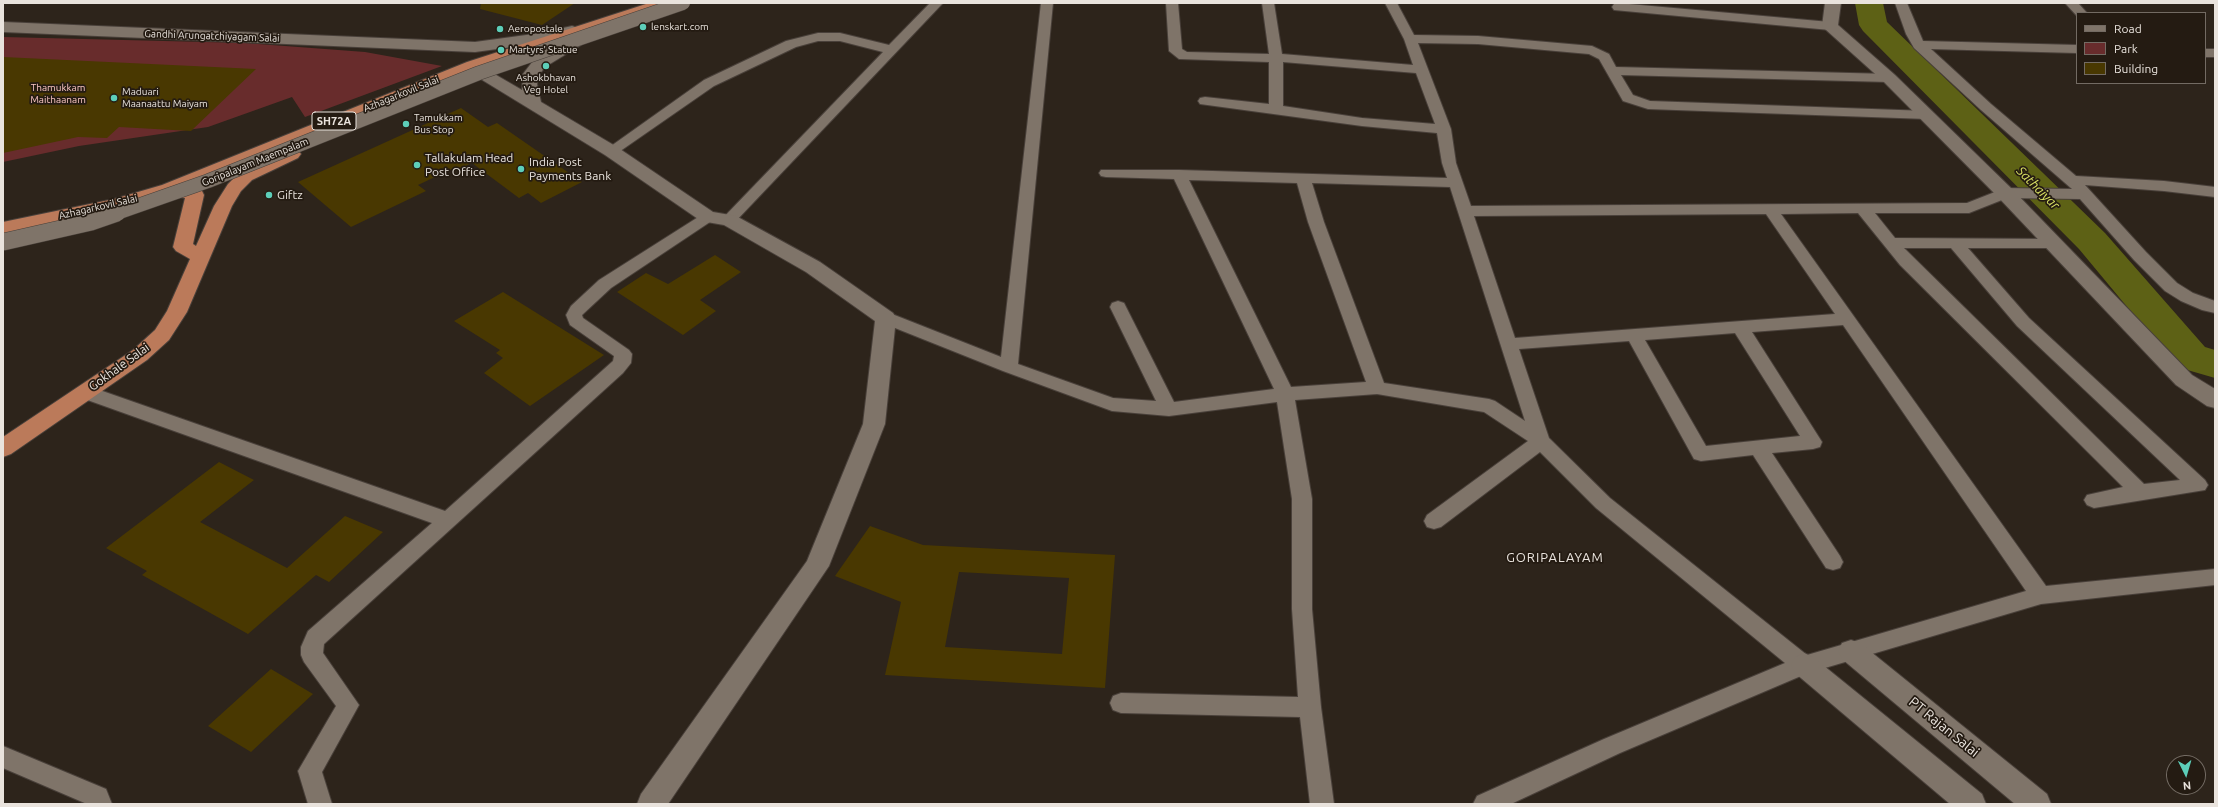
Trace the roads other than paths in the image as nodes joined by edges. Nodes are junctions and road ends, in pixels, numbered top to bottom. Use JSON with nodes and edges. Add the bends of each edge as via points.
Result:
{"nodes":[{"id":1,"x":663,"y":3,"type":"edge"},
{"id":2,"x":683,"y":3,"type":"edge"},
{"id":3,"x":693,"y":3,"type":"edge"},
{"id":4,"x":937,"y":3,"type":"edge"},
{"id":5,"x":1047,"y":3,"type":"edge"},
{"id":6,"x":1172,"y":3,"type":"edge"},
{"id":7,"x":1268,"y":3,"type":"edge"},
{"id":8,"x":1391,"y":3,"type":"edge"},
{"id":9,"x":1711,"y":3,"type":"edge"},
{"id":10,"x":1833,"y":3,"type":"edge"},
{"id":11,"x":1901,"y":3,"type":"edge"},
{"id":12,"x":2071,"y":3,"type":"edge"},
{"id":13,"x":1618,"y":7,"type":"dead end"},
{"id":14,"x":2080,"y":12,"type":"edge"},
{"id":15,"x":1715,"y":16,"type":"junction"},
{"id":16,"x":1830,"y":26,"type":"junction"},
{"id":17,"x":3,"y":27,"type":"edge"},
{"id":18,"x":584,"y":34,"type":"junction"},
{"id":19,"x":1410,"y":39,"type":"junction"},
{"id":20,"x":421,"y":44,"type":"junction"},
{"id":21,"x":1919,"y":45,"type":"junction"},
{"id":22,"x":2076,"y":49,"type":"edge"},
{"id":23,"x":892,"y":50,"type":"junction"},
{"id":24,"x":1276,"y":58,"type":"junction"},
{"id":25,"x":1421,"y":69,"type":"junction"},
{"id":26,"x":479,"y":70,"type":"junction"},
{"id":27,"x":1611,"y":71,"type":"junction"},
{"id":28,"x":1889,"y":78,"type":"junction"},
{"id":29,"x":1205,"y":101,"type":"dead end"},
{"id":30,"x":534,"y":104,"type":"junction"},
{"id":31,"x":1276,"y":109,"type":"junction"},
{"id":32,"x":1927,"y":115,"type":"junction"},
{"id":33,"x":1444,"y":129,"type":"junction"},
{"id":34,"x":611,"y":151,"type":"junction"},
{"id":35,"x":1106,"y":173,"type":"dead end"},
{"id":36,"x":1179,"y":174,"type":"junction"},
{"id":37,"x":1303,"y":179,"type":"junction"},
{"id":38,"x":2072,"y":180,"type":"junction"},
{"id":39,"x":1455,"y":183,"type":"junction"},
{"id":40,"x":234,"y":188,"type":"joint"},
{"id":41,"x":168,"y":189,"type":"junction"},
{"id":42,"x":2215,"y":192,"type":"edge"},
{"id":43,"x":2005,"y":193,"type":"junction"},
{"id":44,"x":2085,"y":194,"type":"junction"},
{"id":45,"x":1770,"y":209,"type":"junction"},
{"id":46,"x":1863,"y":209,"type":"junction"},
{"id":47,"x":1464,"y":211,"type":"junction"},
{"id":48,"x":708,"y":217,"type":"junction"},
{"id":49,"x":729,"y":220,"type":"junction"},
{"id":50,"x":3,"y":228,"type":"edge"},
{"id":51,"x":3,"y":242,"type":"edge"},
{"id":52,"x":1891,"y":243,"type":"junction"},
{"id":53,"x":1955,"y":243,"type":"junction"},
{"id":54,"x":2052,"y":243,"type":"junction"},
{"id":55,"x":201,"y":257,"type":"junction"},
{"id":56,"x":1118,"y":307,"type":"dead end"},
{"id":57,"x":2215,"y":307,"type":"edge"},
{"id":58,"x":886,"y":318,"type":"junction"},
{"id":59,"x":1847,"y":319,"type":"junction"},
{"id":60,"x":1740,"y":327,"type":"junction"},
{"id":61,"x":1634,"y":335,"type":"junction"},
{"id":62,"x":1510,"y":344,"type":"junction"},
{"id":63,"x":1009,"y":367,"type":"junction"},
{"id":64,"x":1377,"y":388,"type":"junction"},
{"id":65,"x":85,"y":392,"type":"junction"},
{"id":66,"x":1284,"y":394,"type":"junction"},
{"id":67,"x":2215,"y":400,"type":"edge"},
{"id":68,"x":1169,"y":409,"type":"junction"},
{"id":69,"x":1541,"y":441,"type":"junction"},
{"id":70,"x":3,"y":448,"type":"edge"},
{"id":71,"x":1758,"y":448,"type":"junction"},
{"id":72,"x":2140,"y":492,"type":"junction"},
{"id":73,"x":2094,"y":500,"type":"dead end"},
{"id":74,"x":447,"y":520,"type":"junction"},
{"id":75,"x":1434,"y":521,"type":"dead end"},
{"id":76,"x":1833,"y":562,"type":"dead end"},
{"id":77,"x":2215,"y":577,"type":"edge"},
{"id":78,"x":2041,"y":596,"type":"junction"},
{"id":79,"x":1851,"y":651,"type":"junction"},
{"id":80,"x":1804,"y":665,"type":"junction"},
{"id":81,"x":1121,"y":703,"type":"dead end"},
{"id":82,"x":1310,"y":707,"type":"junction"},
{"id":83,"x":3,"y":757,"type":"edge"},
{"id":84,"x":100,"y":804,"type":"edge"},
{"id":85,"x":320,"y":804,"type":"edge"},
{"id":86,"x":651,"y":804,"type":"edge"},
{"id":87,"x":1322,"y":804,"type":"edge"},
{"id":88,"x":1485,"y":804,"type":"edge"},
{"id":89,"x":1972,"y":804,"type":"edge"},
{"id":90,"x":2037,"y":804,"type":"edge"}],
"edges":[{"from":1,"to":18,"type":"highway","name":"Azhagarkovil Salai","number":"SH72A"},
{"from":2,"to":51,"type":"street","name":"Goripalayam Maempalam","bridge":true,"via":[[480,73],[208,181],[91,222]]},
{"from":3,"to":18,"type":"highway","name":"Azhagarkovil Salai","number":"SH72A"},
{"from":4,"to":23,"type":"street"},
{"from":5,"to":63,"type":"street"},
{"from":6,"to":24,"type":"street","via":[[1178,54],[1193,58]]},
{"from":7,"to":24,"type":"street"},
{"from":8,"to":19,"type":"street"},
{"from":9,"to":15,"type":"street"},
{"from":10,"to":16,"type":"main road"},
{"from":11,"to":21,"type":"street","via":[[1912,34]]},
{"from":12,"to":14,"type":"street"},
{"from":13,"to":15,"type":"street"},
{"from":15,"to":16,"type":"street"},
{"from":16,"to":28,"type":"main road"},
{"from":17,"to":20,"type":"main road","name":"Gandhi Arungatchiyagam Salai"},
{"from":18,"to":20,"type":"main road","name":"Gandhi Arungatchiyagam Salai","via":[[475,47]]},
{"from":18,"to":26,"type":"highway","name":"Azhagarkovil Salai","number":"SH72A"},
{"from":18,"to":30,"type":"main road","via":[[551,55],[535,69],[529,84]]},
{"from":19,"to":25,"type":"street"},
{"from":19,"to":27,"type":"street","via":[[1478,40],[1582,48],[1599,52]]},
{"from":20,"to":26,"type":"main road","name":"Gandhi Arungatchiyagam Salai"},
{"from":21,"to":22,"type":"street"},
{"from":21,"to":38,"type":"street","via":[[1986,107]]},
{"from":23,"to":34,"type":"street","via":[[840,37],[818,37],[790,44],[709,83]]},
{"from":23,"to":49,"type":"street"},
{"from":24,"to":25,"type":"street"},
{"from":24,"to":31,"type":"street"},
{"from":25,"to":33,"type":"street"},
{"from":26,"to":30,"type":"main road","name":"Gandhi Arungatchiyagam Salai"},
{"from":26,"to":40,"type":"highway","name":"Azhagarkovil Salai","number":"SH72A","via":[[273,161],[246,176]]},
{"from":26,"to":41,"type":"highway","name":"Azhagarkovil Salai","number":"SH72A"},
{"from":27,"to":28,"type":"street"},
{"from":27,"to":32,"type":"street","via":[[1628,98],[1648,105]]},
{"from":28,"to":32,"type":"main road"},
{"from":29,"to":31,"type":"street"},
{"from":30,"to":34,"type":"main road","name":"Gandhi Arungatchiyagam Salai"},
{"from":31,"to":33,"type":"street","via":[[1362,122]]},
{"from":32,"to":43,"type":"main road"},
{"from":33,"to":39,"type":"street","via":[[1449,164]]},
{"from":34,"to":48,"type":"main road","name":"Gandhi Arungatchiyagam Salai"},
{"from":35,"to":36,"type":"street"},
{"from":36,"to":37,"type":"street"},
{"from":36,"to":66,"type":"street"},
{"from":37,"to":39,"type":"street"},
{"from":37,"to":64,"type":"street","via":[[1316,222]]},
{"from":38,"to":42,"type":"street"},
{"from":38,"to":44,"type":"street"},
{"from":39,"to":47,"type":"street"},
{"from":40,"to":55,"type":"highway","name":"Gokhale Salai"},
{"from":41,"to":50,"type":"highway","name":"Azhagarkovil Salai","number":"SH72A","via":[[117,204]]},
{"from":41,"to":55,"type":"highway","via":[[196,195],[183,247]]},
{"from":43,"to":44,"type":"street"},
{"from":43,"to":46,"type":"street","via":[[1969,208]]},
{"from":43,"to":54,"type":"main road"},
{"from":44,"to":57,"type":"street","via":[[2171,287],[2187,297]]},
{"from":45,"to":46,"type":"street"},
{"from":45,"to":47,"type":"street"},
{"from":45,"to":59,"type":"street"},
{"from":46,"to":52,"type":"street"},
{"from":47,"to":62,"type":"street"},
{"from":48,"to":49,"type":"main road"},
{"from":48,"to":74,"type":"street","via":[[605,284],[582,304],[574,315],[576,321],[623,354],[622,363]]},
{"from":49,"to":58,"type":"main road","via":[[813,267]]},
{"from":52,"to":53,"type":"street"},
{"from":52,"to":72,"type":"street","via":[[1906,261]]},
{"from":53,"to":54,"type":"street"},
{"from":53,"to":72,"type":"street","via":[[2023,322],[2198,485]]},
{"from":54,"to":67,"type":"main road","via":[[2184,380]]},
{"from":55,"to":65,"type":"highway","name":"Gokhale Salai","via":[[177,312],[162,335],[140,355]]},
{"from":56,"to":68,"type":"street"},
{"from":58,"to":63,"type":"street"},
{"from":58,"to":86,"type":"main road","via":[[874,424],[817,566]]},
{"from":59,"to":60,"type":"street"},
{"from":59,"to":78,"type":"street"},
{"from":60,"to":61,"type":"street"},
{"from":60,"to":71,"type":"street","via":[[1813,442]]},
{"from":61,"to":62,"type":"street"},
{"from":61,"to":71,"type":"street","via":[[1701,454]]},
{"from":62,"to":69,"type":"street"},
{"from":63,"to":68,"type":"street","via":[[1112,404]]},
{"from":64,"to":66,"type":"street"},
{"from":64,"to":69,"type":"street","via":[[1489,406]]},
{"from":65,"to":70,"type":"highway","name":"Gokhale Salai"},
{"from":65,"to":74,"type":"street"},
{"from":66,"to":68,"type":"street"},
{"from":66,"to":82,"type":"street","via":[[1302,499],[1302,609]]},
{"from":69,"to":75,"type":"street"},
{"from":69,"to":80,"type":"street","via":[[1603,503]]},
{"from":71,"to":76,"type":"street"},
{"from":72,"to":73,"type":"street"},
{"from":74,"to":85,"type":"street","via":[[316,638],[312,655],[348,705],[310,771]]},
{"from":77,"to":78,"type":"street"},
{"from":78,"to":79,"type":"street"},
{"from":79,"to":80,"type":"street"},
{"from":79,"to":90,"type":"main road","name":"PT Rajan Salai"},
{"from":80,"to":88,"type":"street","via":[[1612,746]]},
{"from":80,"to":89,"type":"main road"},
{"from":81,"to":82,"type":"street"},
{"from":82,"to":87,"type":"street"},
{"from":83,"to":84,"type":"street","via":[[98,796]]}]}
